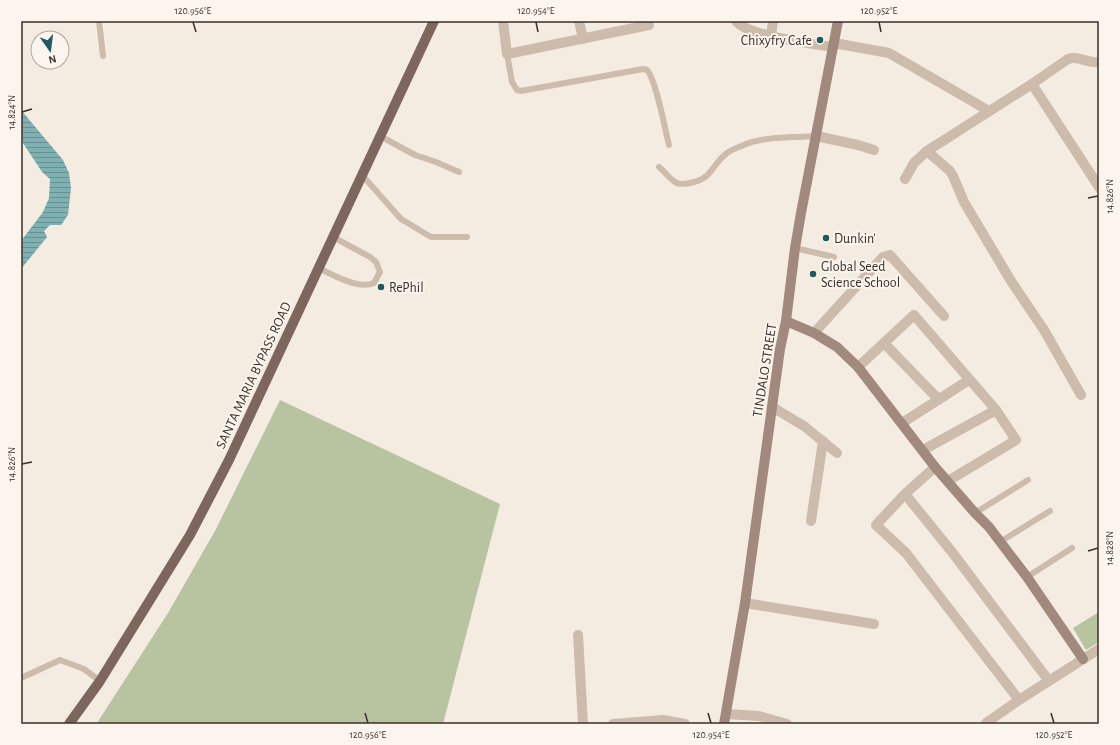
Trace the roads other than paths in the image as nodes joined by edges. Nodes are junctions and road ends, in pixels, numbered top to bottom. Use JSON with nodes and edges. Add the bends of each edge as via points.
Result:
{"nodes":[{"id":1,"x":99,"y":21,"type":"edge"},
{"id":2,"x":434,"y":21,"type":"edge"},
{"id":3,"x":503,"y":21,"type":"edge"},
{"id":4,"x":579,"y":21,"type":"edge"},
{"id":5,"x":648,"y":21,"type":"edge"},
{"id":6,"x":736,"y":21,"type":"edge"},
{"id":7,"x":773,"y":21,"type":"edge"},
{"id":8,"x":838,"y":21,"type":"edge"},
{"id":9,"x":771,"y":36,"type":"junction"},
{"id":10,"x":583,"y":38,"type":"junction"},
{"id":11,"x":833,"y":45,"type":"junction"},
{"id":12,"x":507,"y":54,"type":"junction"},
{"id":13,"x":103,"y":56,"type":"dead end"},
{"id":14,"x":1099,"y":62,"type":"edge"},
{"id":15,"x":1032,"y":84,"type":"junction"},
{"id":16,"x":989,"y":111,"type":"junction"},
{"id":17,"x":380,"y":136,"type":"junction"},
{"id":18,"x":816,"y":136,"type":"junction"},
{"id":19,"x":668,"y":145,"type":"dead end"},
{"id":20,"x":874,"y":150,"type":"dead end"},
{"id":21,"x":926,"y":151,"type":"junction"},
{"id":22,"x":659,"y":167,"type":"dead end"},
{"id":23,"x":459,"y":172,"type":"dead end"},
{"id":24,"x":362,"y":175,"type":"junction"},
{"id":25,"x":906,"y":179,"type":"dead end"},
{"id":26,"x":1099,"y":187,"type":"edge"},
{"id":27,"x":333,"y":237,"type":"junction"},
{"id":28,"x":467,"y":238,"type":"dead end"},
{"id":29,"x":795,"y":248,"type":"junction"},
{"id":30,"x":834,"y":257,"type":"dead end"},
{"id":31,"x":318,"y":268,"type":"junction"},
{"id":32,"x":944,"y":316,"type":"dead end"},
{"id":33,"x":786,"y":321,"type":"junction"},
{"id":34,"x":814,"y":333,"type":"junction"},
{"id":35,"x":884,"y":342,"type":"junction"},
{"id":36,"x":858,"y":367,"type":"junction"},
{"id":37,"x":969,"y":380,"type":"junction"},
{"id":38,"x":1081,"y":395,"type":"dead end"},
{"id":39,"x":939,"y":400,"type":"junction"},
{"id":40,"x":772,"y":407,"type":"junction"},
{"id":41,"x":996,"y":410,"type":"junction"},
{"id":42,"x":902,"y":423,"type":"junction"},
{"id":43,"x":823,"y":441,"type":"junction"},
{"id":44,"x":923,"y":450,"type":"junction"},
{"id":45,"x":837,"y":453,"type":"dead end"},
{"id":46,"x":935,"y":467,"type":"junction"},
{"id":47,"x":1028,"y":480,"type":"dead end"},
{"id":48,"x":948,"y":481,"type":"junction"},
{"id":49,"x":906,"y":494,"type":"junction"},
{"id":50,"x":1050,"y":511,"type":"dead end"},
{"id":51,"x":975,"y":513,"type":"junction"},
{"id":52,"x":811,"y":521,"type":"dead end"},
{"id":53,"x":1000,"y":542,"type":"junction"},
{"id":54,"x":1072,"y":548,"type":"dead end"},
{"id":55,"x":1027,"y":578,"type":"junction"},
{"id":56,"x":745,"y":603,"type":"junction"},
{"id":57,"x":874,"y":624,"type":"dead end"},
{"id":58,"x":578,"y":635,"type":"dead end"},
{"id":59,"x":1099,"y":649,"type":"edge"},
{"id":60,"x":1083,"y":659,"type":"junction"},
{"id":61,"x":21,"y":678,"type":"edge"},
{"id":62,"x":100,"y":681,"type":"junction"},
{"id":63,"x":1049,"y":681,"type":"junction"},
{"id":64,"x":1019,"y":700,"type":"junction"},
{"id":65,"x":726,"y":714,"type":"junction"},
{"id":66,"x":986,"y":723,"type":"dead end"},
{"id":67,"x":69,"y":724,"type":"edge"},
{"id":68,"x":583,"y":724,"type":"edge"},
{"id":69,"x":613,"y":724,"type":"edge"},
{"id":70,"x":685,"y":724,"type":"edge"},
{"id":71,"x":724,"y":724,"type":"edge"},
{"id":72,"x":787,"y":724,"type":"edge"}],
"edges":[{"from":1,"to":13,"type":"lane"},
{"from":2,"to":17,"type":"main road","name":"SANTA MARIA BYPASS ROAD"},
{"from":3,"to":12,"type":"street"},
{"from":4,"to":10,"type":"street"},
{"from":5,"to":10,"type":"street","via":[[649,25]]},
{"from":6,"to":9,"type":"street"},
{"from":7,"to":9,"type":"street"},
{"from":8,"to":11,"type":"main road","name":"TINDALO STREET"},
{"from":9,"to":11,"type":"street"},
{"from":10,"to":12,"type":"street"},
{"from":11,"to":16,"type":"street","via":[[890,53]]},
{"from":11,"to":18,"type":"main road","name":"TINDALO STREET"},
{"from":12,"to":19,"type":"lane","via":[[512,82],[517,90],[522,91],[647,70],[654,87]]},
{"from":14,"to":15,"type":"street","via":[[1073,58],[1058,65]]},
{"from":15,"to":16,"type":"street"},
{"from":15,"to":26,"type":"street"},
{"from":16,"to":21,"type":"street"},
{"from":17,"to":23,"type":"lane","via":[[415,156]]},
{"from":17,"to":24,"type":"main road","name":"SANTA MARIA BYPASS ROAD"},
{"from":18,"to":20,"type":"street"},
{"from":18,"to":22,"type":"lane","via":[[764,140],[748,144],[727,153],[705,178],[692,183],[675,182]]},
{"from":18,"to":29,"type":"main road","name":"TINDALO STREET"},
{"from":21,"to":25,"type":"street","via":[[914,163]]},
{"from":21,"to":38,"type":"street","via":[[954,176],[964,202],[1011,281],[1044,330]]},
{"from":24,"to":27,"type":"main road","name":"SANTA MARIA BYPASS ROAD"},
{"from":24,"to":28,"type":"lane","via":[[401,219],[431,237]]},
{"from":27,"to":31,"type":"main road","name":"SANTA MARIA BYPASS ROAD"},
{"from":27,"to":31,"type":"lane","via":[[370,257],[376,262],[380,272],[374,283],[367,286],[358,285]]},
{"from":29,"to":30,"type":"lane"},
{"from":29,"to":33,"type":"main road","name":"TINDALO STREET"},
{"from":31,"to":62,"type":"main road","name":"SANTA MARIA BYPASS ROAD","via":[[229,460],[190,535]]},
{"from":32,"to":34,"type":"street","via":[[890,255],[883,257]]},
{"from":33,"to":34,"type":"main road"},
{"from":33,"to":40,"type":"main road","name":"TINDALO STREET"},
{"from":34,"to":36,"type":"main road","via":[[837,347]]},
{"from":35,"to":36,"type":"street"},
{"from":35,"to":37,"type":"street","via":[[914,315]]},
{"from":35,"to":39,"type":"street"},
{"from":36,"to":42,"type":"main road"},
{"from":37,"to":39,"type":"street"},
{"from":37,"to":41,"type":"street"},
{"from":39,"to":42,"type":"street"},
{"from":40,"to":43,"type":"street"},
{"from":40,"to":56,"type":"main road","name":"TINDALO STREET"},
{"from":41,"to":44,"type":"street"},
{"from":41,"to":48,"type":"street","via":[[1016,440]]},
{"from":42,"to":44,"type":"main road"},
{"from":43,"to":45,"type":"street"},
{"from":43,"to":52,"type":"street"},
{"from":44,"to":46,"type":"main road"},
{"from":46,"to":48,"type":"main road"},
{"from":46,"to":49,"type":"street"},
{"from":47,"to":51,"type":"lane"},
{"from":48,"to":51,"type":"main road"},
{"from":49,"to":63,"type":"street"},
{"from":49,"to":64,"type":"street","via":[[876,525],[906,553]]},
{"from":50,"to":53,"type":"lane"},
{"from":51,"to":53,"type":"main road"},
{"from":53,"to":55,"type":"main road"},
{"from":54,"to":55,"type":"lane"},
{"from":55,"to":60,"type":"main road"},
{"from":56,"to":57,"type":"street"},
{"from":56,"to":65,"type":"main road","name":"TINDALO STREET"},
{"from":58,"to":68,"type":"street"},
{"from":59,"to":60,"type":"street"},
{"from":60,"to":63,"type":"street"},
{"from":61,"to":62,"type":"lane","via":[[60,660],[84,669]]},
{"from":62,"to":67,"type":"main road","name":"SANTA MARIA BYPASS ROAD"},
{"from":63,"to":64,"type":"street"},
{"from":64,"to":66,"type":"street"},
{"from":65,"to":71,"type":"main road","name":"TINDALO STREET"},
{"from":65,"to":72,"type":"street","via":[[759,716]]},
{"from":69,"to":70,"type":"street","via":[[663,720]]}]}
